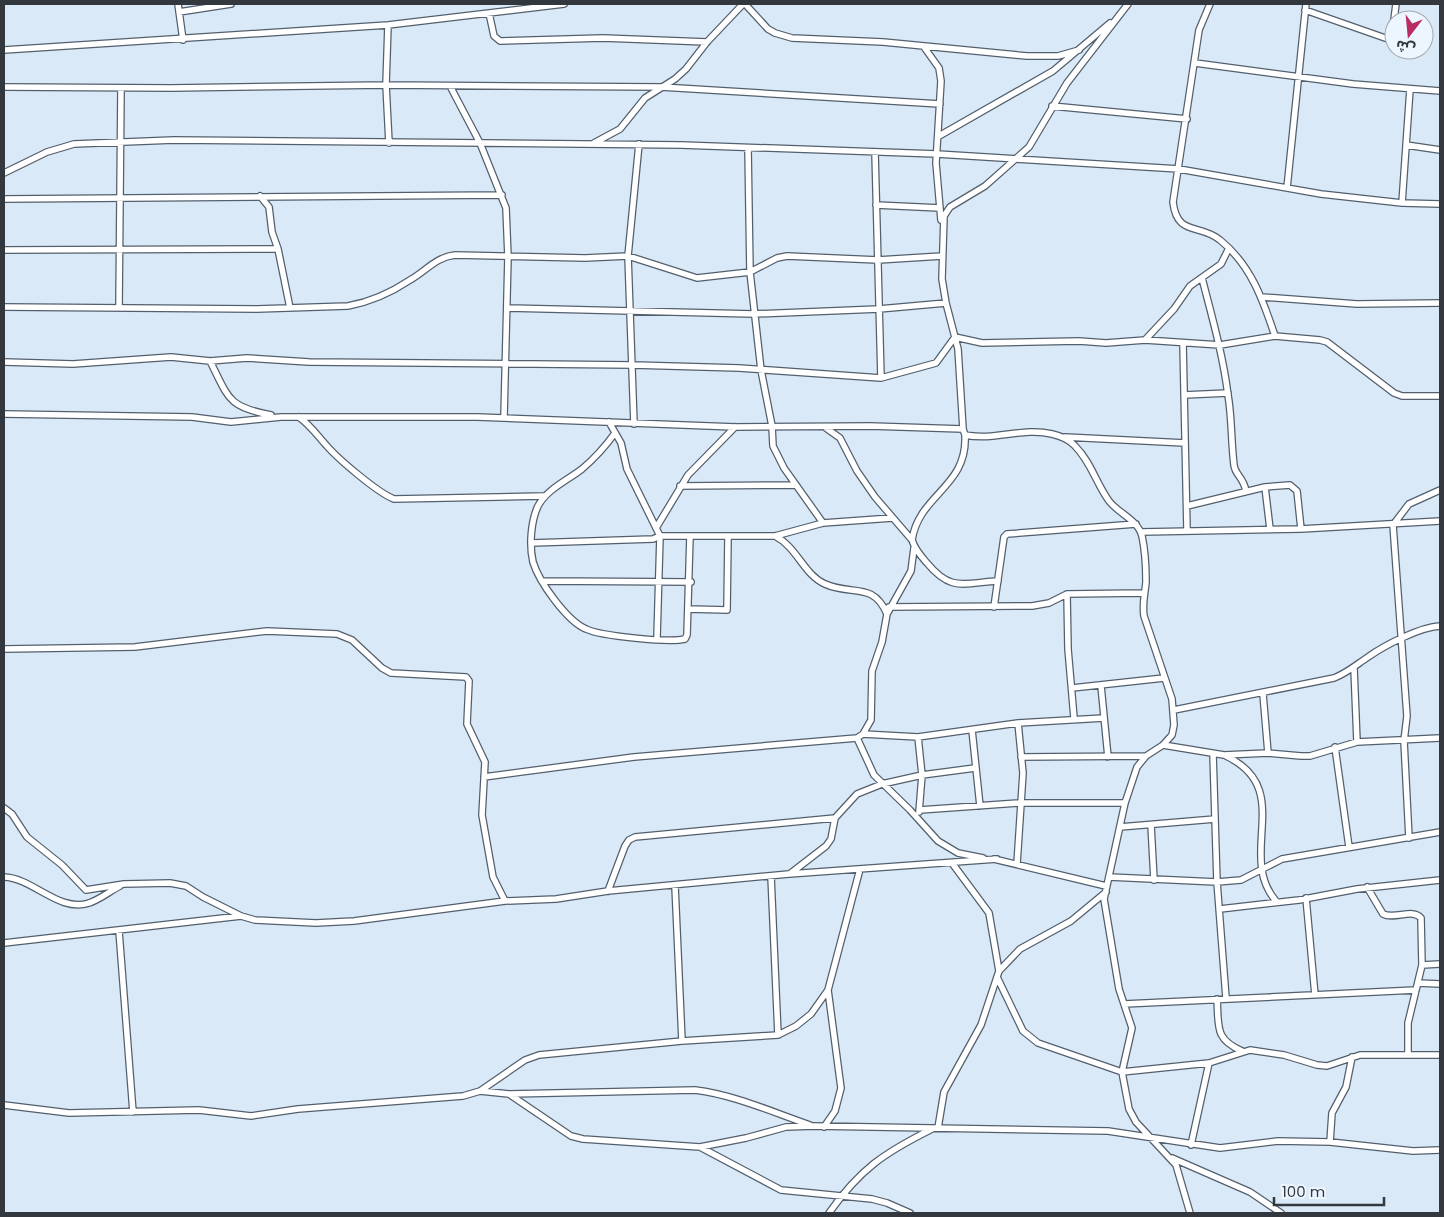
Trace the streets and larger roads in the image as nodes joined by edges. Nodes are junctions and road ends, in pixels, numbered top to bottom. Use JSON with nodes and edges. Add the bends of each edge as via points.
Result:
{"nodes":[{"id":1,"x":178,"y":4,"type":"edge"},
{"id":2,"x":231,"y":4,"type":"edge"},
{"id":3,"x":564,"y":4,"type":"edge"},
{"id":4,"x":744,"y":4,"type":"edge"},
{"id":5,"x":1128,"y":4,"type":"edge"},
{"id":6,"x":1210,"y":4,"type":"edge"},
{"id":7,"x":1396,"y":4,"type":"edge"},
{"id":8,"x":1306,"y":7,"type":"edge"},
{"id":9,"x":179,"y":12,"type":"junction"},
{"id":10,"x":489,"y":13,"type":"junction"},
{"id":11,"x":1122,"y":13,"type":"junction"},
{"id":12,"x":388,"y":25,"type":"junction"},
{"id":13,"x":183,"y":40,"type":"junction"},
{"id":14,"x":707,"y":42,"type":"junction"},
{"id":15,"x":924,"y":47,"type":"junction"},
{"id":16,"x":4,"y":50,"type":"edge"},
{"id":17,"x":1079,"y":50,"type":"junction"},
{"id":18,"x":1194,"y":63,"type":"junction"},
{"id":19,"x":1300,"y":77,"type":"junction"},
{"id":20,"x":386,"y":85,"type":"junction"},
{"id":21,"x":450,"y":86,"type":"junction"},
{"id":22,"x":4,"y":87,"type":"edge"},
{"id":23,"x":661,"y":87,"type":"junction"},
{"id":24,"x":121,"y":88,"type":"junction"},
{"id":25,"x":1410,"y":89,"type":"junction"},
{"id":26,"x":1440,"y":91,"type":"edge"},
{"id":27,"x":940,"y":104,"type":"junction"},
{"id":28,"x":1052,"y":106,"type":"junction"},
{"id":29,"x":1187,"y":119,"type":"junction"},
{"id":30,"x":939,"y":136,"type":"junction"},
{"id":31,"x":120,"y":142,"type":"junction"},
{"id":32,"x":389,"y":143,"type":"junction"},
{"id":33,"x":480,"y":143,"type":"junction"},
{"id":34,"x":592,"y":144,"type":"junction"},
{"id":35,"x":639,"y":144,"type":"junction"},
{"id":36,"x":1406,"y":145,"type":"junction"},
{"id":37,"x":748,"y":148,"type":"junction"},
{"id":38,"x":1440,"y":150,"type":"edge"},
{"id":39,"x":875,"y":152,"type":"junction"},
{"id":40,"x":938,"y":154,"type":"junction"},
{"id":41,"x":1017,"y":159,"type":"junction"},
{"id":42,"x":1179,"y":169,"type":"junction"},
{"id":43,"x":4,"y":173,"type":"edge"},
{"id":44,"x":1287,"y":188,"type":"junction"},
{"id":45,"x":502,"y":195,"type":"junction"},
{"id":46,"x":260,"y":196,"type":"junction"},
{"id":47,"x":121,"y":197,"type":"junction"},
{"id":48,"x":4,"y":199,"type":"edge"},
{"id":49,"x":1402,"y":203,"type":"junction"},
{"id":50,"x":1440,"y":204,"type":"edge"},
{"id":51,"x":876,"y":206,"type":"junction"},
{"id":52,"x":940,"y":208,"type":"junction"},
{"id":53,"x":942,"y":227,"type":"junction"},
{"id":54,"x":1229,"y":248,"type":"junction"},
{"id":55,"x":120,"y":249,"type":"junction"},
{"id":56,"x":278,"y":249,"type":"junction"},
{"id":57,"x":4,"y":250,"type":"edge"},
{"id":58,"x":628,"y":256,"type":"junction"},
{"id":59,"x":942,"y":256,"type":"junction"},
{"id":60,"x":508,"y":257,"type":"junction"},
{"id":61,"x":878,"y":260,"type":"junction"},
{"id":62,"x":750,"y":272,"type":"junction"},
{"id":63,"x":1202,"y":278,"type":"junction"},
{"id":64,"x":1262,"y":297,"type":"junction"},
{"id":65,"x":946,"y":303,"type":"junction"},
{"id":66,"x":1440,"y":303,"type":"edge"},
{"id":67,"x":4,"y":307,"type":"edge"},
{"id":68,"x":118,"y":308,"type":"junction"},
{"id":69,"x":290,"y":308,"type":"junction"},
{"id":70,"x":507,"y":308,"type":"junction"},
{"id":71,"x":879,"y":309,"type":"junction"},
{"id":72,"x":630,"y":310,"type":"junction"},
{"id":73,"x":754,"y":314,"type":"junction"},
{"id":74,"x":1275,"y":336,"type":"junction"},
{"id":75,"x":956,"y":337,"type":"junction"},
{"id":76,"x":1145,"y":340,"type":"junction"},
{"id":77,"x":1183,"y":343,"type":"junction"},
{"id":78,"x":1220,"y":345,"type":"junction"},
{"id":79,"x":210,"y":361,"type":"junction"},
{"id":80,"x":4,"y":362,"type":"edge"},
{"id":81,"x":506,"y":363,"type":"junction"},
{"id":82,"x":632,"y":364,"type":"junction"},
{"id":83,"x":761,"y":370,"type":"junction"},
{"id":84,"x":881,"y":378,"type":"junction"},
{"id":85,"x":1228,"y":393,"type":"junction"},
{"id":86,"x":1184,"y":395,"type":"junction"},
{"id":87,"x":1440,"y":396,"type":"edge"},
{"id":88,"x":4,"y":414,"type":"edge"},
{"id":89,"x":281,"y":417,"type":"junction"},
{"id":90,"x":299,"y":417,"type":"junction"},
{"id":91,"x":504,"y":417,"type":"junction"},
{"id":92,"x":609,"y":422,"type":"junction"},
{"id":93,"x":634,"y":424,"type":"junction"},
{"id":94,"x":772,"y":426,"type":"junction"},
{"id":95,"x":735,"y":427,"type":"junction"},
{"id":96,"x":826,"y":428,"type":"junction"},
{"id":97,"x":615,"y":432,"type":"junction"},
{"id":98,"x":964,"y":432,"type":"junction"},
{"id":99,"x":1064,"y":437,"type":"junction"},
{"id":100,"x":1185,"y":443,"type":"junction"},
{"id":101,"x":796,"y":485,"type":"junction"},
{"id":102,"x":680,"y":486,"type":"junction"},
{"id":103,"x":1265,"y":487,"type":"junction"},
{"id":104,"x":1440,"y":490,"type":"edge"},
{"id":105,"x":1246,"y":491,"type":"junction"},
{"id":106,"x":544,"y":496,"type":"junction"},
{"id":107,"x":1187,"y":506,"type":"junction"},
{"id":108,"x":892,"y":518,"type":"junction"},
{"id":109,"x":1440,"y":521,"type":"edge"},
{"id":110,"x":823,"y":523,"type":"junction"},
{"id":111,"x":1136,"y":524,"type":"junction"},
{"id":112,"x":1393,"y":525,"type":"junction"},
{"id":113,"x":656,"y":528,"type":"junction"},
{"id":114,"x":1270,"y":529,"type":"junction"},
{"id":115,"x":1301,"y":529,"type":"junction"},
{"id":116,"x":1187,"y":530,"type":"junction"},
{"id":117,"x":1141,"y":532,"type":"junction"},
{"id":118,"x":660,"y":536,"type":"junction"},
{"id":119,"x":690,"y":536,"type":"junction"},
{"id":120,"x":775,"y":536,"type":"junction"},
{"id":121,"x":728,"y":537,"type":"junction"},
{"id":122,"x":912,"y":540,"type":"junction"},
{"id":123,"x":531,"y":543,"type":"junction"},
{"id":124,"x":914,"y":548,"type":"junction"},
{"id":125,"x":543,"y":581,"type":"junction"},
{"id":126,"x":998,"y":581,"type":"junction"},
{"id":127,"x":659,"y":582,"type":"junction"},
{"id":128,"x":690,"y":582,"type":"junction"},
{"id":129,"x":1144,"y":593,"type":"junction"},
{"id":130,"x":1067,"y":594,"type":"junction"},
{"id":131,"x":889,"y":607,"type":"junction"},
{"id":132,"x":994,"y":607,"type":"junction"},
{"id":133,"x":689,"y":610,"type":"junction"},
{"id":134,"x":887,"y":614,"type":"junction"},
{"id":135,"x":1440,"y":626,"type":"edge"},
{"id":136,"x":657,"y":638,"type":"junction"},
{"id":137,"x":1401,"y":640,"type":"junction"},
{"id":138,"x":4,"y":649,"type":"edge"},
{"id":139,"x":1354,"y":668,"type":"junction"},
{"id":140,"x":1164,"y":678,"type":"junction"},
{"id":141,"x":1101,"y":686,"type":"junction"},
{"id":142,"x":1072,"y":688,"type":"junction"},
{"id":143,"x":1263,"y":694,"type":"junction"},
{"id":144,"x":1174,"y":710,"type":"junction"},
{"id":145,"x":1074,"y":718,"type":"junction"},
{"id":146,"x":1104,"y":718,"type":"junction"},
{"id":147,"x":1018,"y":723,"type":"junction"},
{"id":148,"x":972,"y":730,"type":"junction"},
{"id":149,"x":860,"y":736,"type":"junction"},
{"id":150,"x":918,"y":737,"type":"junction"},
{"id":151,"x":1440,"y":738,"type":"edge"},
{"id":152,"x":1404,"y":741,"type":"junction"},
{"id":153,"x":1357,"y":742,"type":"junction"},
{"id":154,"x":1163,"y":745,"type":"junction"},
{"id":155,"x":1335,"y":747,"type":"junction"},
{"id":156,"x":1213,"y":754,"type":"junction"},
{"id":157,"x":1268,"y":754,"type":"junction"},
{"id":158,"x":1224,"y":755,"type":"junction"},
{"id":159,"x":1146,"y":756,"type":"junction"},
{"id":160,"x":1021,"y":757,"type":"junction"},
{"id":161,"x":1108,"y":757,"type":"junction"},
{"id":162,"x":975,"y":768,"type":"junction"},
{"id":163,"x":922,"y":775,"type":"junction"},
{"id":164,"x":484,"y":777,"type":"junction"},
{"id":165,"x":882,"y":784,"type":"junction"},
{"id":166,"x":1019,"y":803,"type":"junction"},
{"id":167,"x":1125,"y":803,"type":"junction"},
{"id":168,"x":980,"y":806,"type":"junction"},
{"id":169,"x":4,"y":808,"type":"edge"},
{"id":170,"x":920,"y":810,"type":"junction"},
{"id":171,"x":835,"y":818,"type":"junction"},
{"id":172,"x":1215,"y":819,"type":"junction"},
{"id":173,"x":919,"y":820,"type":"junction"},
{"id":174,"x":1151,"y":825,"type":"junction"},
{"id":175,"x":1120,"y":827,"type":"junction"},
{"id":176,"x":1440,"y":832,"type":"edge"},
{"id":177,"x":1409,"y":838,"type":"junction"},
{"id":178,"x":1349,"y":847,"type":"junction"},
{"id":179,"x":998,"y":859,"type":"junction"},
{"id":180,"x":952,"y":862,"type":"junction"},
{"id":181,"x":1017,"y":864,"type":"junction"},
{"id":182,"x":860,"y":869,"type":"junction"},
{"id":183,"x":1260,"y":870,"type":"junction"},
{"id":184,"x":789,"y":874,"type":"junction"},
{"id":185,"x":770,"y":876,"type":"junction"},
{"id":186,"x":4,"y":877,"type":"edge"},
{"id":187,"x":1109,"y":877,"type":"junction"},
{"id":188,"x":1154,"y":880,"type":"junction"},
{"id":189,"x":1440,"y":880,"type":"edge"},
{"id":190,"x":1218,"y":882,"type":"junction"},
{"id":191,"x":124,"y":884,"type":"junction"},
{"id":192,"x":675,"y":886,"type":"junction"},
{"id":193,"x":1367,"y":887,"type":"junction"},
{"id":194,"x":1106,"y":889,"type":"junction"},
{"id":195,"x":608,"y":891,"type":"junction"},
{"id":196,"x":1306,"y":898,"type":"junction"},
{"id":197,"x":505,"y":901,"type":"junction"},
{"id":198,"x":1276,"y":901,"type":"junction"},
{"id":199,"x":1220,"y":909,"type":"junction"},
{"id":200,"x":241,"y":916,"type":"junction"},
{"id":201,"x":118,"y":931,"type":"junction"},
{"id":202,"x":4,"y":943,"type":"edge"},
{"id":203,"x":1422,"y":964,"type":"junction"},
{"id":204,"x":1440,"y":964,"type":"edge"},
{"id":205,"x":998,"y":974,"type":"junction"},
{"id":206,"x":1418,"y":983,"type":"junction"},
{"id":207,"x":1440,"y":984,"type":"edge"},
{"id":208,"x":828,"y":990,"type":"junction"},
{"id":209,"x":1416,"y":990,"type":"junction"},
{"id":210,"x":1315,"y":996,"type":"junction"},
{"id":211,"x":1226,"y":998,"type":"junction"},
{"id":212,"x":1217,"y":999,"type":"junction"},
{"id":213,"x":1124,"y":1004,"type":"junction"},
{"id":214,"x":778,"y":1035,"type":"junction"},
{"id":215,"x":682,"y":1041,"type":"junction"},
{"id":216,"x":1242,"y":1051,"type":"junction"},
{"id":217,"x":1408,"y":1055,"type":"junction"},
{"id":218,"x":1440,"y":1055,"type":"edge"},
{"id":219,"x":1352,"y":1057,"type":"junction"},
{"id":220,"x":1209,"y":1063,"type":"junction"},
{"id":221,"x":1122,"y":1072,"type":"junction"},
{"id":222,"x":480,"y":1090,"type":"junction"},
{"id":223,"x":509,"y":1094,"type":"junction"},
{"id":224,"x":4,"y":1105,"type":"edge"},
{"id":225,"x":133,"y":1112,"type":"junction"},
{"id":226,"x":814,"y":1126,"type":"junction"},
{"id":227,"x":824,"y":1126,"type":"junction"},
{"id":228,"x":936,"y":1128,"type":"junction"},
{"id":229,"x":1152,"y":1138,"type":"junction"},
{"id":230,"x":1330,"y":1142,"type":"junction"},
{"id":231,"x":1191,"y":1145,"type":"junction"},
{"id":232,"x":700,"y":1147,"type":"junction"},
{"id":233,"x":1440,"y":1150,"type":"edge"},
{"id":234,"x":1168,"y":1156,"type":"junction"},
{"id":235,"x":841,"y":1196,"type":"junction"},
{"id":236,"x":828,"y":1213,"type":"edge"},
{"id":237,"x":910,"y":1213,"type":"edge"},
{"id":238,"x":1190,"y":1213,"type":"edge"},
{"id":239,"x":1281,"y":1213,"type":"edge"}],
"edges":[{"from":1,"to":9,"type":"street"},
{"from":2,"to":9,"type":"street"},
{"from":3,"to":10,"type":"street"},
{"from":4,"to":14,"type":"street"},
{"from":4,"to":15,"type":"street","via":[[768,29],[792,38]]},
{"from":5,"to":11,"type":"street"},
{"from":6,"to":18,"type":"street","via":[[1199,30]]},
{"from":7,"to":8,"type":"street","via":[[1392,35],[1388,39]]},
{"from":8,"to":19,"type":"street"},
{"from":9,"to":13,"type":"street"},
{"from":10,"to":12,"type":"street"},
{"from":10,"to":14,"type":"street","via":[[494,36],[500,41],[604,38]]},
{"from":11,"to":17,"type":"street"},
{"from":11,"to":28,"type":"street"},
{"from":12,"to":13,"type":"street"},
{"from":12,"to":20,"type":"street"},
{"from":13,"to":16,"type":"street"},
{"from":14,"to":23,"type":"street","via":[[676,79]]},
{"from":15,"to":17,"type":"street","via":[[1027,56],[1058,56]]},
{"from":15,"to":27,"type":"street","via":[[939,68]]},
{"from":17,"to":30,"type":"street","via":[[1032,84]]},
{"from":18,"to":19,"type":"street"},
{"from":18,"to":29,"type":"street"},
{"from":19,"to":25,"type":"street"},
{"from":19,"to":44,"type":"street"},
{"from":20,"to":21,"type":"street"},
{"from":20,"to":24,"type":"street"},
{"from":20,"to":32,"type":"street"},
{"from":21,"to":23,"type":"street"},
{"from":21,"to":33,"type":"street"},
{"from":22,"to":24,"type":"street"},
{"from":23,"to":27,"type":"street"},
{"from":23,"to":34,"type":"street","via":[[645,98],[620,128]]},
{"from":24,"to":31,"type":"street"},
{"from":25,"to":26,"type":"street"},
{"from":25,"to":36,"type":"street"},
{"from":27,"to":30,"type":"street"},
{"from":28,"to":29,"type":"street"},
{"from":28,"to":41,"type":"street","via":[[1029,147]]},
{"from":29,"to":42,"type":"street"},
{"from":30,"to":40,"type":"street"},
{"from":31,"to":32,"type":"street"},
{"from":31,"to":43,"type":"street","via":[[62,146]]},
{"from":31,"to":47,"type":"street"},
{"from":32,"to":33,"type":"street"},
{"from":33,"to":34,"type":"street"},
{"from":33,"to":45,"type":"street"},
{"from":34,"to":35,"type":"street"},
{"from":35,"to":37,"type":"street"},
{"from":35,"to":58,"type":"street"},
{"from":36,"to":38,"type":"street"},
{"from":36,"to":49,"type":"street"},
{"from":37,"to":39,"type":"street"},
{"from":37,"to":62,"type":"street"},
{"from":39,"to":40,"type":"street"},
{"from":39,"to":51,"type":"street"},
{"from":40,"to":41,"type":"street"},
{"from":40,"to":52,"type":"street","via":[[936,173]]},
{"from":41,"to":42,"type":"street"},
{"from":41,"to":53,"type":"street","via":[[985,186],[950,206]]},
{"from":42,"to":44,"type":"street"},
{"from":42,"to":54,"type":"street","via":[[1173,202],[1178,220],[1184,226],[1219,239]]},
{"from":44,"to":49,"type":"street"},
{"from":45,"to":46,"type":"street"},
{"from":45,"to":60,"type":"street","via":[[506,208]]},
{"from":46,"to":47,"type":"street"},
{"from":46,"to":56,"type":"street","via":[[269,207]]},
{"from":47,"to":48,"type":"street"},
{"from":47,"to":55,"type":"street"},
{"from":49,"to":50,"type":"street"},
{"from":51,"to":52,"type":"street"},
{"from":51,"to":61,"type":"street"},
{"from":52,"to":53,"type":"street"},
{"from":53,"to":59,"type":"street"},
{"from":54,"to":63,"type":"street","via":[[1221,264]]},
{"from":54,"to":64,"type":"street","via":[[1252,275]]},
{"from":55,"to":56,"type":"street"},
{"from":55,"to":57,"type":"street"},
{"from":55,"to":68,"type":"street"},
{"from":56,"to":69,"type":"street"},
{"from":58,"to":60,"type":"street"},
{"from":58,"to":62,"type":"street","via":[[697,278]]},
{"from":58,"to":72,"type":"street"},
{"from":59,"to":61,"type":"street"},
{"from":59,"to":65,"type":"street"},
{"from":60,"to":69,"type":"street","via":[[444,256],[411,280],[361,304]]},
{"from":60,"to":70,"type":"street"},
{"from":61,"to":62,"type":"street","via":[[787,256]]},
{"from":61,"to":71,"type":"street"},
{"from":62,"to":73,"type":"street"},
{"from":63,"to":76,"type":"street","via":[[1190,286]]},
{"from":63,"to":78,"type":"street"},
{"from":64,"to":66,"type":"street","via":[[1357,304]]},
{"from":64,"to":74,"type":"street"},
{"from":65,"to":71,"type":"street"},
{"from":65,"to":75,"type":"street"},
{"from":67,"to":68,"type":"street"},
{"from":68,"to":69,"type":"street"},
{"from":70,"to":72,"type":"street"},
{"from":70,"to":81,"type":"street"},
{"from":71,"to":73,"type":"street"},
{"from":71,"to":84,"type":"street"},
{"from":72,"to":73,"type":"street"},
{"from":72,"to":82,"type":"street"},
{"from":73,"to":83,"type":"street"},
{"from":74,"to":78,"type":"street"},
{"from":74,"to":87,"type":"street","via":[[1326,342],[1402,396]]},
{"from":75,"to":76,"type":"street","via":[[982,343],[1079,341],[1106,344]]},
{"from":75,"to":84,"type":"street","via":[[936,363]]},
{"from":75,"to":98,"type":"street"},
{"from":76,"to":77,"type":"street"},
{"from":77,"to":78,"type":"street"},
{"from":77,"to":86,"type":"street"},
{"from":78,"to":85,"type":"street"},
{"from":79,"to":80,"type":"street","via":[[170,357],[73,364]]},
{"from":79,"to":81,"type":"street","via":[[248,358],[309,362]]},
{"from":79,"to":89,"type":"street","via":[[233,403],[252,412]]},
{"from":81,"to":82,"type":"street"},
{"from":81,"to":91,"type":"street"},
{"from":82,"to":83,"type":"street"},
{"from":82,"to":93,"type":"street"},
{"from":83,"to":84,"type":"street"},
{"from":83,"to":94,"type":"street"},
{"from":85,"to":86,"type":"street"},
{"from":85,"to":105,"type":"street","via":[[1234,465],[1244,480]]},
{"from":86,"to":100,"type":"street"},
{"from":88,"to":89,"type":"street","via":[[192,417],[231,422]]},
{"from":89,"to":90,"type":"street"},
{"from":90,"to":91,"type":"street"},
{"from":90,"to":106,"type":"street","via":[[316,430],[334,452],[394,499]]},
{"from":91,"to":92,"type":"street"},
{"from":92,"to":93,"type":"street"},
{"from":92,"to":97,"type":"street"},
{"from":93,"to":95,"type":"street"},
{"from":94,"to":95,"type":"street"},
{"from":94,"to":96,"type":"street"},
{"from":94,"to":101,"type":"street","via":[[776,454]]},
{"from":95,"to":102,"type":"street"},
{"from":96,"to":98,"type":"street","via":[[870,426]]},
{"from":96,"to":108,"type":"street","via":[[840,438],[857,471]]},
{"from":97,"to":106,"type":"street","via":[[595,458]]},
{"from":97,"to":113,"type":"street","via":[[624,451],[627,469]]},
{"from":98,"to":99,"type":"street","via":[[990,437],[1038,432]]},
{"from":98,"to":122,"type":"street","via":[[966,448],[959,470],[918,517]]},
{"from":99,"to":100,"type":"street"},
{"from":99,"to":111,"type":"street","via":[[1086,458],[1108,500]]},
{"from":100,"to":107,"type":"street"},
{"from":101,"to":102,"type":"street"},
{"from":101,"to":110,"type":"street"},
{"from":102,"to":113,"type":"street"},
{"from":103,"to":105,"type":"street"},
{"from":103,"to":114,"type":"street"},
{"from":103,"to":115,"type":"street","via":[[1295,487]]},
{"from":104,"to":112,"type":"street","via":[[1409,504]]},
{"from":105,"to":107,"type":"street"},
{"from":106,"to":123,"type":"street","via":[[534,515]]},
{"from":107,"to":116,"type":"street"},
{"from":108,"to":110,"type":"street"},
{"from":108,"to":122,"type":"street"},
{"from":109,"to":112,"type":"street"},
{"from":110,"to":120,"type":"street"},
{"from":111,"to":117,"type":"street"},
{"from":111,"to":126,"type":"street","via":[[1007,534]]},
{"from":112,"to":115,"type":"street"},
{"from":112,"to":137,"type":"street"},
{"from":113,"to":118,"type":"street"},
{"from":114,"to":115,"type":"street"},
{"from":114,"to":116,"type":"street"},
{"from":116,"to":117,"type":"street"},
{"from":117,"to":129,"type":"street","via":[[1146,582]]},
{"from":118,"to":119,"type":"street"},
{"from":118,"to":123,"type":"street","via":[[653,539]]},
{"from":118,"to":127,"type":"street"},
{"from":119,"to":121,"type":"street"},
{"from":119,"to":128,"type":"street"},
{"from":120,"to":121,"type":"street"},
{"from":120,"to":134,"type":"street","via":[[786,542],[817,579],[836,588],[875,596]]},
{"from":121,"to":133,"type":"street","via":[[727,610]]},
{"from":122,"to":124,"type":"street"},
{"from":123,"to":125,"type":"street","via":[[536,570]]},
{"from":124,"to":126,"type":"street","via":[[946,582]]},
{"from":124,"to":131,"type":"street","via":[[911,571]]},
{"from":125,"to":127,"type":"street"},
{"from":125,"to":136,"type":"street","via":[[570,618],[585,629],[602,634]]},
{"from":126,"to":132,"type":"street"},
{"from":127,"to":128,"type":"street"},
{"from":127,"to":136,"type":"street"},
{"from":128,"to":133,"type":"street"},
{"from":129,"to":130,"type":"street"},
{"from":129,"to":140,"type":"street","via":[[1144,616]]},
{"from":130,"to":132,"type":"street","via":[[1042,606]]},
{"from":130,"to":142,"type":"street"},
{"from":131,"to":132,"type":"street"},
{"from":131,"to":134,"type":"street"},
{"from":133,"to":136,"type":"street","via":[[685,639]]},
{"from":134,"to":149,"type":"street","via":[[872,671],[871,720]]},
{"from":135,"to":137,"type":"street","via":[[1424,629]]},
{"from":137,"to":139,"type":"street","via":[[1369,656]]},
{"from":137,"to":152,"type":"street","via":[[1407,716]]},
{"from":138,"to":164,"type":"street","via":[[135,647],[268,631],[346,636],[382,668],[397,675],[466,677],[469,681],[467,724],[485,762]]},
{"from":139,"to":143,"type":"street","via":[[1334,678]]},
{"from":139,"to":153,"type":"street"},
{"from":140,"to":141,"type":"street"},
{"from":140,"to":144,"type":"street"},
{"from":141,"to":142,"type":"street"},
{"from":141,"to":146,"type":"street"},
{"from":142,"to":145,"type":"street"},
{"from":143,"to":144,"type":"street"},
{"from":143,"to":157,"type":"street"},
{"from":144,"to":154,"type":"street","via":[[1172,734]]},
{"from":145,"to":146,"type":"street"},
{"from":145,"to":147,"type":"street"},
{"from":146,"to":161,"type":"street"},
{"from":147,"to":148,"type":"street"},
{"from":147,"to":160,"type":"street"},
{"from":148,"to":150,"type":"street"},
{"from":148,"to":162,"type":"street"},
{"from":149,"to":150,"type":"street"},
{"from":149,"to":164,"type":"street","via":[[634,757]]},
{"from":149,"to":165,"type":"street","via":[[874,775]]},
{"from":150,"to":163,"type":"street"},
{"from":151,"to":152,"type":"street"},
{"from":152,"to":153,"type":"street"},
{"from":152,"to":177,"type":"street"},
{"from":153,"to":155,"type":"street"},
{"from":154,"to":156,"type":"street"},
{"from":154,"to":159,"type":"street"},
{"from":155,"to":157,"type":"street","via":[[1310,756]]},
{"from":155,"to":178,"type":"street"},
{"from":156,"to":158,"type":"street"},
{"from":156,"to":172,"type":"street"},
{"from":157,"to":158,"type":"street"},
{"from":158,"to":183,"type":"street","via":[[1248,769],[1260,789]]},
{"from":159,"to":161,"type":"street"},
{"from":159,"to":167,"type":"street","via":[[1137,766]]},
{"from":160,"to":161,"type":"street"},
{"from":160,"to":166,"type":"street","via":[[1023,780]]},
{"from":162,"to":163,"type":"street"},
{"from":162,"to":168,"type":"street"},
{"from":163,"to":165,"type":"street"},
{"from":163,"to":170,"type":"street"},
{"from":164,"to":197,"type":"street","via":[[482,815],[493,877]]},
{"from":165,"to":171,"type":"street","via":[[850,799]]},
{"from":165,"to":173,"type":"street"},
{"from":166,"to":167,"type":"street"},
{"from":166,"to":168,"type":"street"},
{"from":166,"to":181,"type":"street"},
{"from":167,"to":175,"type":"street"},
{"from":168,"to":170,"type":"street"},
{"from":169,"to":191,"type":"street","via":[[12,814],[27,837],[86,890]]},
{"from":170,"to":173,"type":"street"},
{"from":171,"to":184,"type":"street","via":[[826,846]]},
{"from":171,"to":195,"type":"street","via":[[635,837],[625,846]]},
{"from":172,"to":174,"type":"street"},
{"from":172,"to":190,"type":"street"},
{"from":173,"to":179,"type":"street","via":[[946,847],[967,855]]},
{"from":174,"to":175,"type":"street"},
{"from":174,"to":188,"type":"street"},
{"from":175,"to":187,"type":"street"},
{"from":176,"to":177,"type":"street"},
{"from":177,"to":178,"type":"street"},
{"from":178,"to":183,"type":"street","via":[[1282,859]]},
{"from":179,"to":180,"type":"street"},
{"from":179,"to":181,"type":"street"},
{"from":180,"to":182,"type":"street"},
{"from":180,"to":205,"type":"street","via":[[989,913]]},
{"from":181,"to":194,"type":"street"},
{"from":182,"to":184,"type":"street"},
{"from":182,"to":208,"type":"street"},
{"from":183,"to":190,"type":"street","via":[[1241,880]]},
{"from":183,"to":198,"type":"street"},
{"from":184,"to":185,"type":"street"},
{"from":185,"to":192,"type":"street"},
{"from":185,"to":214,"type":"street"},
{"from":186,"to":191,"type":"street","via":[[22,881],[73,905],[88,903]]},
{"from":187,"to":188,"type":"street"},
{"from":187,"to":194,"type":"street"},
{"from":188,"to":190,"type":"street"},
{"from":189,"to":193,"type":"street"},
{"from":190,"to":199,"type":"street"},
{"from":191,"to":200,"type":"street","via":[[170,882],[186,886]]},
{"from":192,"to":195,"type":"street"},
{"from":192,"to":215,"type":"street"},
{"from":193,"to":196,"type":"street"},
{"from":193,"to":203,"type":"street","via":[[1383,914],[1415,914],[1421,918]]},
{"from":194,"to":205,"type":"street","via":[[1071,921],[1020,949]]},
{"from":194,"to":213,"type":"street","via":[[1104,899]]},
{"from":195,"to":197,"type":"street","via":[[556,899]]},
{"from":196,"to":198,"type":"street"},
{"from":196,"to":210,"type":"street"},
{"from":197,"to":200,"type":"street","via":[[354,921],[262,921]]},
{"from":198,"to":199,"type":"street"},
{"from":199,"to":211,"type":"street"},
{"from":200,"to":201,"type":"street"},
{"from":201,"to":202,"type":"street"},
{"from":201,"to":225,"type":"street"},
{"from":203,"to":204,"type":"street"},
{"from":203,"to":206,"type":"street"},
{"from":205,"to":221,"type":"street","via":[[1029,1038]]},
{"from":205,"to":228,"type":"street","via":[[981,1025],[944,1092]]},
{"from":206,"to":207,"type":"street"},
{"from":206,"to":209,"type":"street"},
{"from":208,"to":214,"type":"street","via":[[811,1014]]},
{"from":208,"to":227,"type":"street","via":[[841,1088],[835,1111]]},
{"from":209,"to":210,"type":"street"},
{"from":209,"to":217,"type":"street","via":[[1408,1023]]},
{"from":210,"to":211,"type":"street"},
{"from":211,"to":212,"type":"street"},
{"from":212,"to":213,"type":"street"},
{"from":212,"to":216,"type":"street","via":[[1219,1031],[1228,1045]]},
{"from":213,"to":221,"type":"street","via":[[1132,1028]]},
{"from":214,"to":215,"type":"street"},
{"from":215,"to":222,"type":"street","via":[[539,1055],[525,1060]]},
{"from":216,"to":219,"type":"street","via":[[1274,1053],[1317,1066]]},
{"from":216,"to":220,"type":"street"},
{"from":217,"to":218,"type":"street"},
{"from":217,"to":219,"type":"street"},
{"from":219,"to":230,"type":"street","via":[[1346,1087],[1332,1113]]},
{"from":220,"to":221,"type":"street"},
{"from":220,"to":231,"type":"street"},
{"from":221,"to":229,"type":"street","via":[[1129,1109],[1136,1122]]},
{"from":222,"to":223,"type":"street"},
{"from":222,"to":225,"type":"street","via":[[463,1096],[250,1116],[199,1110]]},
{"from":223,"to":226,"type":"street","via":[[716,1092]]},
{"from":223,"to":232,"type":"street","via":[[571,1136]]},
{"from":224,"to":225,"type":"street","via":[[69,1113]]},
{"from":226,"to":227,"type":"street"},
{"from":226,"to":232,"type":"street","via":[[786,1127]]},
{"from":227,"to":228,"type":"street"},
{"from":228,"to":229,"type":"street","via":[[1108,1131]]},
{"from":228,"to":235,"type":"street","via":[[874,1162]]},
{"from":229,"to":231,"type":"street"},
{"from":229,"to":234,"type":"street"},
{"from":230,"to":231,"type":"street","via":[[1278,1141],[1220,1148]]},
{"from":230,"to":233,"type":"street"},
{"from":232,"to":235,"type":"street","via":[[781,1190]]},
{"from":234,"to":238,"type":"street","via":[[1180,1175]]},
{"from":234,"to":239,"type":"street","via":[[1250,1192]]},
{"from":235,"to":236,"type":"street"},
{"from":235,"to":237,"type":"street","via":[[887,1203]]}]}
